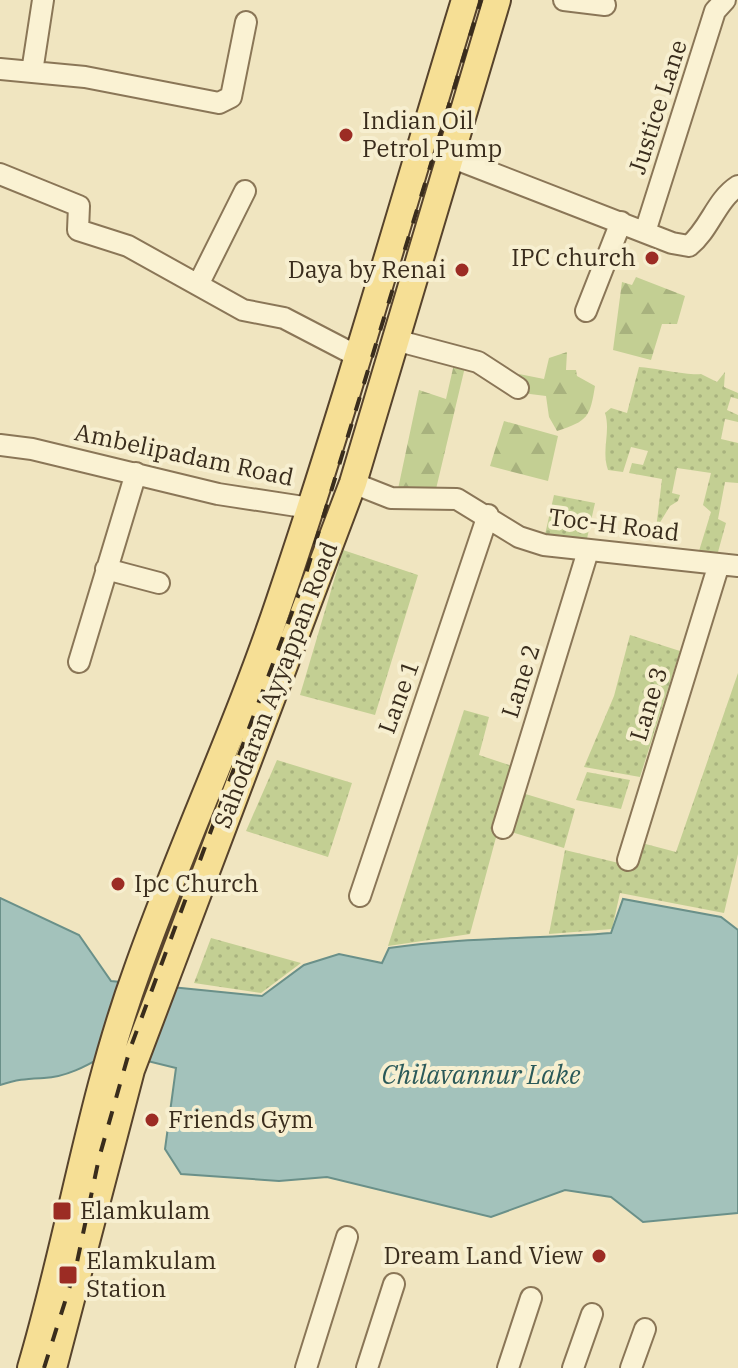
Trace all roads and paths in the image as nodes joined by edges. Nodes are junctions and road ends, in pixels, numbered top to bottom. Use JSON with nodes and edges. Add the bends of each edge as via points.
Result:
{"nodes":[{"id":1,"x":43,"y":0,"type":"edge"},
{"id":2,"x":465,"y":0,"type":"edge"},
{"id":3,"x":497,"y":0,"type":"edge"},
{"id":4,"x":564,"y":0,"type":"edge"},
{"id":5,"x":725,"y":0,"type":"edge"},
{"id":6,"x":605,"y":5,"type":"dead end"},
{"id":7,"x":246,"y":22,"type":"dead end"},
{"id":8,"x":0,"y":69,"type":"edge"},
{"id":9,"x":32,"y":72,"type":"junction"},
{"id":10,"x":448,"y":156,"type":"junction"},
{"id":11,"x":0,"y":174,"type":"edge"},
{"id":12,"x":738,"y":186,"type":"edge"},
{"id":13,"x":245,"y":191,"type":"dead end"},
{"id":14,"x":621,"y":222,"type":"junction"},
{"id":15,"x":645,"y":232,"type":"junction"},
{"id":16,"x":199,"y":283,"type":"junction"},
{"id":17,"x":586,"y":311,"type":"dead end"},
{"id":18,"x":395,"y":340,"type":"junction"},
{"id":19,"x":359,"y":357,"type":"junction"},
{"id":20,"x":518,"y":388,"type":"dead end"},
{"id":21,"x":0,"y":445,"type":"edge"},
{"id":22,"x":136,"y":473,"type":"junction"},
{"id":23,"x":353,"y":483,"type":"junction"},
{"id":24,"x":310,"y":508,"type":"junction"},
{"id":25,"x":488,"y":515,"type":"junction"},
{"id":26,"x":588,"y":551,"type":"junction"},
{"id":27,"x":728,"y":565,"type":"edge"},
{"id":28,"x":106,"y":569,"type":"junction"},
{"id":29,"x":159,"y":583,"type":"dead end"},
{"id":30,"x":286,"y":621,"type":"junction"},
{"id":31,"x":79,"y":662,"type":"dead end"},
{"id":32,"x":503,"y":828,"type":"dead end"},
{"id":33,"x":628,"y":860,"type":"dead end"},
{"id":34,"x":360,"y":896,"type":"dead end"},
{"id":35,"x":347,"y":1237,"type":"dead end"},
{"id":36,"x":394,"y":1284,"type":"dead end"},
{"id":37,"x":531,"y":1298,"type":"dead end"},
{"id":38,"x":592,"y":1314,"type":"dead end"},
{"id":39,"x":645,"y":1329,"type":"dead end"},
{"id":40,"x":31,"y":1368,"type":"edge"},
{"id":41,"x":53,"y":1368,"type":"edge"},
{"id":42,"x":306,"y":1368,"type":"edge"},
{"id":43,"x":367,"y":1368,"type":"edge"},
{"id":44,"x":508,"y":1368,"type":"edge"},
{"id":45,"x":573,"y":1368,"type":"edge"},
{"id":46,"x":631,"y":1368,"type":"edge"}],
"edges":[{"from":1,"to":9,"type":"street"},
{"from":2,"to":19,"type":"main road","name":"Sahodaran Ayyappan Road"},
{"from":3,"to":10,"type":"main road","name":"Sahodaran Ayyappan Road"},
{"from":4,"to":6,"type":"street"},
{"from":5,"to":15,"type":"street","name":"Justice Lane","via":[[715,11]]},
{"from":7,"to":9,"type":"street","via":[[231,97],[219,103]]},
{"from":8,"to":9,"type":"street"},
{"from":10,"to":14,"type":"street"},
{"from":10,"to":18,"type":"main road","name":"Sahodaran Ayyappan Road"},
{"from":11,"to":16,"type":"street","via":[[79,206],[78,230],[128,246]]},
{"from":12,"to":15,"type":"street","via":[[689,246]]},
{"from":13,"to":16,"type":"street"},
{"from":14,"to":15,"type":"street"},
{"from":14,"to":17,"type":"street"},
{"from":16,"to":19,"type":"street","via":[[243,310],[284,318]]},
{"from":18,"to":20,"type":"street","via":[[478,362]]},
{"from":18,"to":23,"type":"main road","name":"Sahodaran Ayyappan Road"},
{"from":19,"to":24,"type":"main road","name":"Sahodaran Ayyappan Road"},
{"from":21,"to":22,"type":"street","name":"Ambelipadam Road"},
{"from":22,"to":24,"type":"street","name":"Ambelipadam Road","via":[[218,494]]},
{"from":22,"to":28,"type":"street"},
{"from":23,"to":25,"type":"street","name":"Toc-H Road","via":[[391,498],[457,499]]},
{"from":23,"to":30,"type":"main road","name":"Sahodaran Ayyappan Road"},
{"from":24,"to":30,"type":"main road","name":"Sahodaran Ayyappan Road"},
{"from":25,"to":26,"type":"street","name":"Toc-H Road","via":[[519,537]]},
{"from":25,"to":34,"type":"street","name":"Lane 1"},
{"from":26,"to":27,"type":"street","name":"Toc-H Road"},
{"from":26,"to":32,"type":"street","name":"Lane 2"},
{"from":27,"to":33,"type":"street","name":"Lane 3"},
{"from":28,"to":29,"type":"street"},
{"from":28,"to":31,"type":"street"},
{"from":30,"to":40,"type":"main road","name":"Sahodaran Ayyappan Road","via":[[137,971],[111,1052]]},
{"from":30,"to":41,"type":"main road","name":"Sahodaran Ayyappan Road","via":[[131,1070]]},
{"from":35,"to":42,"type":"street"},
{"from":36,"to":43,"type":"street"},
{"from":37,"to":44,"type":"street"},
{"from":38,"to":45,"type":"street"},
{"from":39,"to":46,"type":"street"}]}
